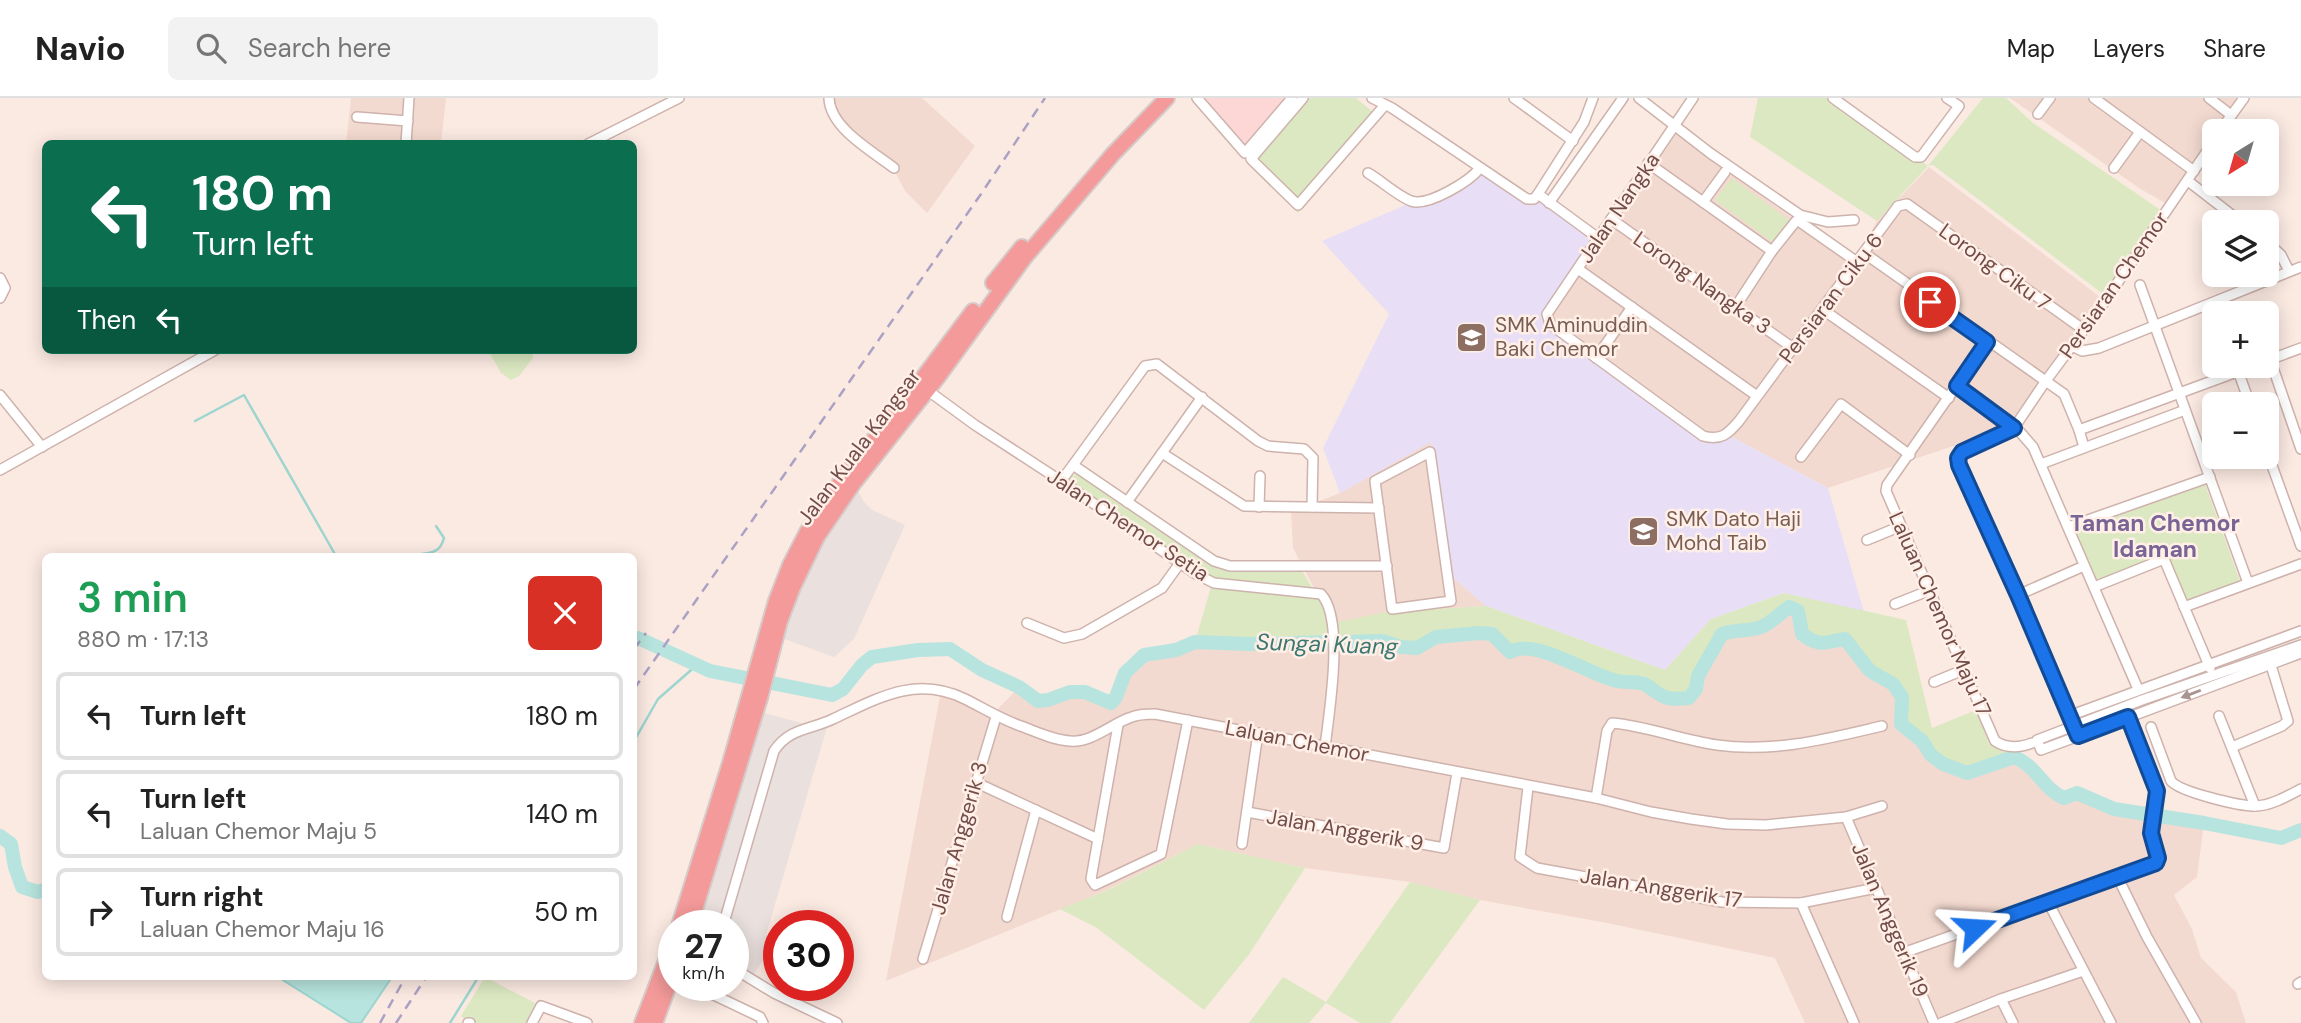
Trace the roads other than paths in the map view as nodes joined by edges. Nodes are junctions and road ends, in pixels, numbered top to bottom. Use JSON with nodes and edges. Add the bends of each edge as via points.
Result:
{"nodes":[{"id":1,"x":409,"y":98,"type":"edge"},
{"id":2,"x":679,"y":98,"type":"edge"},
{"id":3,"x":828,"y":98,"type":"edge"},
{"id":4,"x":1197,"y":98,"type":"edge"},
{"id":5,"x":1292,"y":98,"type":"edge"},
{"id":6,"x":1303,"y":98,"type":"edge"},
{"id":7,"x":1373,"y":98,"type":"edge"},
{"id":8,"x":1399,"y":98,"type":"edge"},
{"id":9,"x":1514,"y":98,"type":"edge"},
{"id":10,"x":1592,"y":98,"type":"edge"},
{"id":11,"x":1623,"y":98,"type":"edge"},
{"id":12,"x":1639,"y":98,"type":"edge"},
{"id":13,"x":1693,"y":98,"type":"edge"},
{"id":14,"x":1833,"y":98,"type":"edge"},
{"id":15,"x":1947,"y":98,"type":"edge"},
{"id":16,"x":2050,"y":98,"type":"edge"},
{"id":17,"x":2094,"y":98,"type":"edge"},
{"id":18,"x":2209,"y":98,"type":"edge"},
{"id":19,"x":2244,"y":98,"type":"edge"},
{"id":20,"x":1164,"y":99,"type":"edge"},
{"id":21,"x":1388,"y":106,"type":"junction"},
{"id":22,"x":2038,"y":114,"type":"dead end"},
{"id":23,"x":2231,"y":114,"type":"junction"},
{"id":24,"x":357,"y":117,"type":"dead end"},
{"id":25,"x":2228,"y":119,"type":"edge"},
{"id":26,"x":408,"y":121,"type":"junction"},
{"id":27,"x":1674,"y":124,"type":"junction"},
{"id":28,"x":2140,"y":132,"type":"junction"},
{"id":29,"x":406,"y":140,"type":"edge"},
{"id":30,"x":596,"y":140,"type":"edge"},
{"id":31,"x":1573,"y":141,"type":"junction"},
{"id":32,"x":2202,"y":159,"type":"edge"},
{"id":33,"x":1648,"y":163,"type":"junction"},
{"id":34,"x":894,"y":168,"type":"dead end"},
{"id":35,"x":1480,"y":168,"type":"junction"},
{"id":36,"x":2114,"y":168,"type":"dead end"},
{"id":37,"x":2194,"y":171,"type":"junction"},
{"id":38,"x":1725,"y":172,"type":"dead end"},
{"id":39,"x":1368,"y":173,"type":"dead end"},
{"id":40,"x":2188,"y":181,"type":"junction"},
{"id":41,"x":1536,"y":197,"type":"junction"},
{"id":42,"x":1703,"y":202,"type":"junction"},
{"id":43,"x":1549,"y":203,"type":"junction"},
{"id":44,"x":1907,"y":204,"type":"joint"},
{"id":45,"x":2225,"y":210,"type":"edge"},
{"id":46,"x":1611,"y":219,"type":"junction"},
{"id":47,"x":1854,"y":220,"type":"dead end"},
{"id":48,"x":1598,"y":238,"type":"junction"},
{"id":49,"x":1772,"y":251,"type":"junction"},
{"id":50,"x":1864,"y":253,"type":"junction"},
{"id":51,"x":2279,"y":253,"type":"edge"},
{"id":52,"x":1857,"y":262,"type":"junction"},
{"id":53,"x":2301,"y":267,"type":"edge"},
{"id":54,"x":1578,"y":269,"type":"junction"},
{"id":55,"x":2289,"y":271,"type":"junction"},
{"id":56,"x":0,"y":278,"type":"edge"},
{"id":57,"x":2140,"y":285,"type":"dead end"},
{"id":58,"x":0,"y":298,"type":"edge"},
{"id":59,"x":1735,"y":306,"type":"junction"},
{"id":60,"x":1632,"y":307,"type":"junction"},
{"id":61,"x":1822,"y":309,"type":"junction"},
{"id":62,"x":1547,"y":318,"type":"joint"},
{"id":63,"x":2155,"y":326,"type":"junction"},
{"id":64,"x":2084,"y":330,"type":"junction"},
{"id":65,"x":1987,"y":342,"type":"junction"},
{"id":66,"x":2072,"y":346,"type":"junction"},
{"id":67,"x":1793,"y":348,"type":"junction"},
{"id":68,"x":2300,"y":350,"type":"edge"},
{"id":69,"x":208,"y":354,"type":"edge"},
{"id":70,"x":2279,"y":357,"type":"edge"},
{"id":71,"x":1596,"y":358,"type":"junction"},
{"id":72,"x":2219,"y":378,"type":"edge"},
{"id":73,"x":2275,"y":378,"type":"edge"},
{"id":74,"x":2045,"y":382,"type":"junction"},
{"id":75,"x":1957,"y":386,"type":"junction"},
{"id":76,"x":923,"y":387,"type":"junction"},
{"id":77,"x":2179,"y":393,"type":"junction"},
{"id":78,"x":0,"y":395,"type":"edge"},
{"id":79,"x":1202,"y":397,"type":"junction"},
{"id":80,"x":1757,"y":397,"type":"junction"},
{"id":81,"x":1949,"y":398,"type":"junction"},
{"id":82,"x":2185,"y":410,"type":"junction"},
{"id":83,"x":2014,"y":428,"type":"junction"},
{"id":84,"x":2079,"y":430,"type":"junction"},
{"id":85,"x":42,"y":447,"type":"junction"},
{"id":86,"x":2084,"y":447,"type":"junction"},
{"id":87,"x":2301,"y":449,"type":"edge"},
{"id":88,"x":1162,"y":453,"type":"junction"},
{"id":89,"x":1909,"y":455,"type":"junction"},
{"id":90,"x":1801,"y":457,"type":"dead end"},
{"id":91,"x":2041,"y":464,"type":"junction"},
{"id":92,"x":1073,"y":465,"type":"junction"},
{"id":93,"x":2273,"y":469,"type":"edge"},
{"id":94,"x":0,"y":470,"type":"edge"},
{"id":95,"x":1260,"y":476,"type":"dead end"},
{"id":96,"x":2210,"y":477,"type":"junction"},
{"id":97,"x":1061,"y":481,"type":"junction"},
{"id":98,"x":1127,"y":502,"type":"junction"},
{"id":99,"x":1259,"y":507,"type":"junction"},
{"id":100,"x":1312,"y":507,"type":"junction"},
{"id":101,"x":1379,"y":509,"type":"junction"},
{"id":102,"x":1901,"y":526,"type":"junction"},
{"id":103,"x":2068,"y":527,"type":"junction"},
{"id":104,"x":1867,"y":540,"type":"dead end"},
{"id":105,"x":2301,"y":546,"type":"edge"},
{"id":106,"x":1180,"y":563,"type":"junction"},
{"id":107,"x":2301,"y":564,"type":"edge"},
{"id":108,"x":1387,"y":566,"type":"junction"},
{"id":109,"x":2084,"y":566,"type":"junction"},
{"id":110,"x":2248,"y":583,"type":"junction"},
{"id":111,"x":2094,"y":587,"type":"junction"},
{"id":112,"x":1928,"y":590,"type":"junction"},
{"id":113,"x":2018,"y":595,"type":"junction"},
{"id":114,"x":1895,"y":604,"type":"dead end"},
{"id":115,"x":2184,"y":607,"type":"junction"},
{"id":116,"x":1027,"y":623,"type":"dead end"},
{"id":117,"x":2301,"y":631,"type":"edge"},
{"id":118,"x":2301,"y":645,"type":"edge"},
{"id":119,"x":2301,"y":653,"type":"edge"},
{"id":120,"x":2270,"y":661,"type":"junction"},
{"id":121,"x":2208,"y":664,"type":"junction"},
{"id":122,"x":1963,"y":670,"type":"junction"},
{"id":123,"x":2215,"y":680,"type":"junction"},
{"id":124,"x":1934,"y":682,"type":"dead end"},
{"id":125,"x":2138,"y":689,"type":"junction"},
{"id":126,"x":754,"y":696,"type":"junction"},
{"id":127,"x":2069,"y":716,"type":"junction"},
{"id":128,"x":2219,"y":716,"type":"dead end"},
{"id":129,"x":996,"y":717,"type":"junction"},
{"id":130,"x":2128,"y":717,"type":"junction"},
{"id":131,"x":1188,"y":720,"type":"junction"},
{"id":132,"x":1118,"y":725,"type":"junction"},
{"id":133,"x":1882,"y":726,"type":"dead end"},
{"id":134,"x":2151,"y":727,"type":"dead end"},
{"id":135,"x":2076,"y":731,"type":"junction"},
{"id":136,"x":1258,"y":733,"type":"junction"},
{"id":137,"x":1325,"y":747,"type":"junction"},
{"id":138,"x":2232,"y":747,"type":"junction"},
{"id":139,"x":1457,"y":773,"type":"junction"},
{"id":140,"x":975,"y":782,"type":"junction"},
{"id":141,"x":1528,"y":787,"type":"junction"},
{"id":142,"x":2301,"y":789,"type":"edge"},
{"id":143,"x":1596,"y":798,"type":"junction"},
{"id":144,"x":1882,"y":806,"type":"dead end"},
{"id":145,"x":2255,"y":806,"type":"junction"},
{"id":146,"x":1036,"y":810,"type":"junction"},
{"id":147,"x":1247,"y":812,"type":"junction"},
{"id":148,"x":1846,"y":817,"type":"junction"},
{"id":149,"x":1098,"y":839,"type":"junction"},
{"id":150,"x":1242,"y":844,"type":"dead end"},
{"id":151,"x":2118,"y":878,"type":"junction"},
{"id":152,"x":1876,"y":888,"type":"junction"},
{"id":153,"x":2048,"y":902,"type":"junction"},
{"id":154,"x":1801,"y":903,"type":"junction"},
{"id":155,"x":684,"y":910,"type":"edge"},
{"id":156,"x":694,"y":910,"type":"edge"},
{"id":157,"x":728,"y":910,"type":"edge"},
{"id":158,"x":1007,"y":917,"type":"dead end"},
{"id":159,"x":1903,"y":953,"type":"junction"},
{"id":160,"x":923,"y":960,"type":"dead end"},
{"id":161,"x":2083,"y":971,"type":"junction"},
{"id":162,"x":749,"y":978,"type":"edge"},
{"id":163,"x":658,"y":982,"type":"edge"},
{"id":164,"x":2001,"y":999,"type":"junction"},
{"id":165,"x":662,"y":1001,"type":"edge"},
{"id":166,"x":727,"y":1001,"type":"edge"},
{"id":167,"x":532,"y":1023,"type":"edge"},
{"id":168,"x":587,"y":1023,"type":"edge"},
{"id":169,"x":642,"y":1023,"type":"edge"},
{"id":170,"x":654,"y":1023,"type":"edge"},
{"id":171,"x":763,"y":1023,"type":"edge"},
{"id":172,"x":837,"y":1023,"type":"edge"},
{"id":173,"x":1854,"y":1023,"type":"edge"},
{"id":174,"x":1934,"y":1023,"type":"edge"},
{"id":175,"x":1941,"y":1023,"type":"edge"},
{"id":176,"x":2014,"y":1023,"type":"edge"},
{"id":177,"x":2112,"y":1023,"type":"edge"},
{"id":178,"x":2196,"y":1023,"type":"edge"}],
"edges":[{"from":1,"to":26,"type":"street"},
{"from":2,"to":30,"type":"street"},
{"from":3,"to":34,"type":"street","via":[[841,124]]},
{"from":4,"to":5,"type":"street","via":[[1245,153]]},
{"from":6,"to":21,"type":"street","via":[[1251,159],[1298,205]]},
{"from":7,"to":21,"type":"street"},
{"from":8,"to":21,"type":"street"},
{"from":9,"to":31,"type":"street"},
{"from":10,"to":31,"type":"street"},
{"from":11,"to":43,"type":"street"},
{"from":12,"to":27,"type":"street"},
{"from":13,"to":27,"type":"street","name":"Jalan Nangka"},
{"from":14,"to":15,"type":"street","via":[[1921,158],[1959,106]]},
{"from":16,"to":22,"type":"street"},
{"from":17,"to":28,"type":"street"},
{"from":18,"to":23,"type":"street"},
{"from":19,"to":23,"type":"street"},
{"from":20,"to":76,"type":"highway","name":"Jalan Kuala Kangsar","via":[[1118,134],[1008,263]]},
{"from":21,"to":35,"type":"street"},
{"from":23,"to":25,"type":"street"},
{"from":24,"to":26,"type":"street"},
{"from":26,"to":29,"type":"street"},
{"from":27,"to":33,"type":"street","name":"Jalan Nangka"},
{"from":27,"to":47,"type":"street","via":[[1800,215],[1818,221]]},
{"from":28,"to":36,"type":"street"},
{"from":28,"to":37,"type":"street"},
{"from":31,"to":41,"type":"street"},
{"from":32,"to":37,"type":"street","name":"Persiaran Chemor"},
{"from":33,"to":42,"type":"street"},
{"from":33,"to":46,"type":"street","name":"Jalan Nangka"},
{"from":35,"to":39,"type":"street","via":[[1451,190],[1422,202],[1412,201]]},
{"from":35,"to":41,"type":"street","via":[[1527,199]]},
{"from":37,"to":40,"type":"street","name":"Persiaran Chemor"},
{"from":38,"to":42,"type":"street"},
{"from":40,"to":45,"type":"street"},
{"from":40,"to":64,"type":"street","name":"Persiaran Chemor"},
{"from":41,"to":43,"type":"street"},
{"from":42,"to":49,"type":"street"},
{"from":43,"to":48,"type":"street"},
{"from":44,"to":50,"type":"street","name":"Persiaran Ciku 6","via":[[1898,206]]},
{"from":44,"to":64,"type":"street","name":"Lorong Ciku 7"},
{"from":46,"to":48,"type":"street","name":"Jalan Nangka"},
{"from":46,"to":59,"type":"street","name":"Lorong Nangka 3"},
{"from":48,"to":54,"type":"street","name":"Jalan Nangka"},
{"from":49,"to":52,"type":"street","via":[[1796,221]]},
{"from":49,"to":59,"type":"street"},
{"from":50,"to":52,"type":"street","name":"Persiaran Ciku 6"},
{"from":50,"to":65,"type":"street"},
{"from":51,"to":55,"type":"street"},
{"from":52,"to":61,"type":"street","name":"Persiaran Ciku 6"},
{"from":53,"to":55,"type":"street"},
{"from":54,"to":60,"type":"street"},
{"from":54,"to":62,"type":"street","name":"Jalan Nangka"},
{"from":55,"to":63,"type":"street"},
{"from":56,"to":58,"type":"street","via":[[5,288]]},
{"from":57,"to":63,"type":"street"},
{"from":59,"to":67,"type":"street","name":"Lorong Nangka 3"},
{"from":60,"to":71,"type":"street"},
{"from":60,"to":80,"type":"street"},
{"from":61,"to":67,"type":"street","name":"Persiaran Ciku 6"},
{"from":61,"to":81,"type":"street"},
{"from":62,"to":71,"type":"street","name":"Persiaran Ciku 6"},
{"from":63,"to":66,"type":"street","via":[[2088,351]]},
{"from":63,"to":77,"type":"street"},
{"from":64,"to":66,"type":"street","name":"Persiaran Chemor"},
{"from":65,"to":74,"type":"street"},
{"from":65,"to":75,"type":"street"},
{"from":66,"to":74,"type":"street","name":"Persiaran Chemor"},
{"from":67,"to":80,"type":"street","name":"Persiaran Ciku 6"},
{"from":68,"to":70,"type":"street"},
{"from":69,"to":85,"type":"street"},
{"from":71,"to":80,"type":"street","name":"Persiaran Ciku 6","via":[[1713,439],[1726,436]]},
{"from":72,"to":77,"type":"street"},
{"from":73,"to":87,"type":"street"},
{"from":74,"to":83,"type":"street","name":"Persiaran Chemor"},
{"from":74,"to":84,"type":"street","via":[[2068,399]]},
{"from":75,"to":81,"type":"street"},
{"from":75,"to":83,"type":"street"},
{"from":76,"to":97,"type":"street","name":"Jalan Chemor Setia"},
{"from":76,"to":126,"type":"highway","name":"Jalan Kuala Kangsar","via":[[843,478],[807,532],[776,601]]},
{"from":77,"to":82,"type":"street"},
{"from":77,"to":84,"type":"street"},
{"from":78,"to":85,"type":"street"},
{"from":79,"to":88,"type":"street"},
{"from":79,"to":92,"type":"street","via":[[1157,364],[1145,366]]},
{"from":79,"to":100,"type":"street","via":[[1268,446],[1304,449],[1313,458]]},
{"from":81,"to":89,"type":"street"},
{"from":82,"to":86,"type":"street"},
{"from":82,"to":96,"type":"street"},
{"from":83,"to":91,"type":"street","via":[[2033,447]]},
{"from":83,"to":113,"type":"street","via":[[1958,458]]},
{"from":84,"to":86,"type":"street"},
{"from":85,"to":94,"type":"street"},
{"from":86,"to":91,"type":"street"},
{"from":88,"to":98,"type":"street"},
{"from":88,"to":99,"type":"street","via":[[1234,501]]},
{"from":89,"to":90,"type":"street","via":[[1841,404]]},
{"from":89,"to":102,"type":"street","name":"Laluan Chemor Maju 17","via":[[1886,491]]},
{"from":91,"to":103,"type":"street"},
{"from":92,"to":97,"type":"street"},
{"from":92,"to":98,"type":"street"},
{"from":93,"to":105,"type":"street"},
{"from":95,"to":99,"type":"street"},
{"from":96,"to":103,"type":"street"},
{"from":96,"to":110,"type":"street"},
{"from":97,"to":106,"type":"street","name":"Jalan Chemor Setia"},
{"from":98,"to":108,"type":"street","via":[[1214,561],[1230,566]]},
{"from":99,"to":100,"type":"street"},
{"from":100,"to":101,"type":"street"},
{"from":101,"to":108,"type":"street"},
{"from":101,"to":108,"type":"street","via":[[1375,481],[1430,452],[1451,601],[1392,609]]},
{"from":102,"to":104,"type":"street"},
{"from":102,"to":112,"type":"street","name":"Laluan Chemor Maju 17"},
{"from":103,"to":109,"type":"street"},
{"from":106,"to":116,"type":"street","via":[[1161,588],[1082,634],[1064,638]]},
{"from":106,"to":137,"type":"street","name":"Jalan Chemor Setia","via":[[1214,583],[1321,594],[1330,608],[1334,657]]},
{"from":107,"to":110,"type":"street"},
{"from":109,"to":111,"type":"street"},
{"from":109,"to":113,"type":"street"},
{"from":110,"to":115,"type":"street"},
{"from":111,"to":115,"type":"street","via":[[2164,559]]},
{"from":111,"to":125,"type":"street"},
{"from":112,"to":114,"type":"street"},
{"from":112,"to":122,"type":"street","name":"Laluan Chemor Maju 17"},
{"from":113,"to":127,"type":"street"},
{"from":115,"to":121,"type":"street"},
{"from":117,"to":121,"type":"street"},
{"from":118,"to":120,"type":"street"},
{"from":119,"to":120,"type":"street"},
{"from":120,"to":123,"type":"street"},
{"from":120,"to":138,"type":"street","via":[[2288,721]]},
{"from":121,"to":123,"type":"street"},
{"from":121,"to":125,"type":"street"},
{"from":122,"to":124,"type":"street"},
{"from":122,"to":135,"type":"street","name":"Laluan Chemor Maju 17","via":[[1995,741],[2016,748]]},
{"from":123,"to":130,"type":"street","one_way":true},
{"from":123,"to":135,"type":"street"},
{"from":125,"to":127,"type":"street"},
{"from":126,"to":155,"type":"highway","name":"Jalan Kuala Kangsar"},
{"from":126,"to":156,"type":"highway","name":"Jalan Kuala Kangsar"},
{"from":127,"to":135,"type":"street"},
{"from":128,"to":138,"type":"street"},
{"from":129,"to":132,"type":"street","name":"Laluan Chemor","via":[[1071,741]]},
{"from":129,"to":140,"type":"street","name":"Jalan Anggerik 3"},
{"from":129,"to":157,"type":"street","name":"Laluan Chemor","via":[[942,690],[920,688],[883,696],[793,732],[775,751]]},
{"from":130,"to":135,"type":"street"},
{"from":130,"to":151,"type":"street","via":[[2154,780],[2157,800],[2151,833],[2158,858],[2152,866]]},
{"from":131,"to":132,"type":"street","name":"Laluan Chemor","via":[[1138,714]]},
{"from":131,"to":136,"type":"street","name":"Laluan Chemor"},
{"from":131,"to":149,"type":"street","via":[[1161,854],[1095,885],[1091,879]]},
{"from":132,"to":149,"type":"street"},
{"from":133,"to":143,"type":"street","via":[[1761,749],[1717,745],[1612,723]]},
{"from":134,"to":145,"type":"street","via":[[2173,785]]},
{"from":136,"to":137,"type":"street","name":"Laluan Chemor"},
{"from":136,"to":147,"type":"street"},
{"from":137,"to":139,"type":"street","name":"Laluan Chemor"},
{"from":138,"to":145,"type":"street"},
{"from":139,"to":141,"type":"street","name":"Laluan Chemor"},
{"from":139,"to":147,"type":"street","name":"Jalan Anggerik 9","via":[[1444,848]]},
{"from":140,"to":146,"type":"street"},
{"from":140,"to":160,"type":"street","name":"Jalan Anggerik 3"},
{"from":141,"to":143,"type":"street","name":"Laluan Chemor"},
{"from":141,"to":154,"type":"street","name":"Jalan Anggerik 17","via":[[1520,857],[1537,868],[1698,899]]},
{"from":142,"to":145,"type":"street"},
{"from":143,"to":148,"type":"street","name":"Laluan Chemor","via":[[1727,824]]},
{"from":144,"to":148,"type":"street","name":"Laluan Chemor"},
{"from":146,"to":149,"type":"street"},
{"from":146,"to":158,"type":"street"},
{"from":147,"to":150,"type":"street"},
{"from":148,"to":152,"type":"street","name":"Jalan Anggerik 19"},
{"from":151,"to":153,"type":"street"},
{"from":151,"to":178,"type":"street"},
{"from":152,"to":154,"type":"street","name":"Jalan Anggerik 17"},
{"from":152,"to":159,"type":"street","name":"Jalan Anggerik 19"},
{"from":153,"to":159,"type":"street"},
{"from":153,"to":161,"type":"street"},
{"from":154,"to":173,"type":"street"},
{"from":159,"to":174,"type":"street","name":"Jalan Anggerik 19"},
{"from":161,"to":164,"type":"street"},
{"from":161,"to":177,"type":"street"},
{"from":162,"to":172,"type":"street"},
{"from":163,"to":169,"type":"highway"},
{"from":164,"to":175,"type":"street"},
{"from":164,"to":176,"type":"street"},
{"from":165,"to":170,"type":"highway"},
{"from":166,"to":171,"type":"street","via":[[760,1017]]},
{"from":167,"to":168,"type":"street","via":[[541,1006]]}]}
